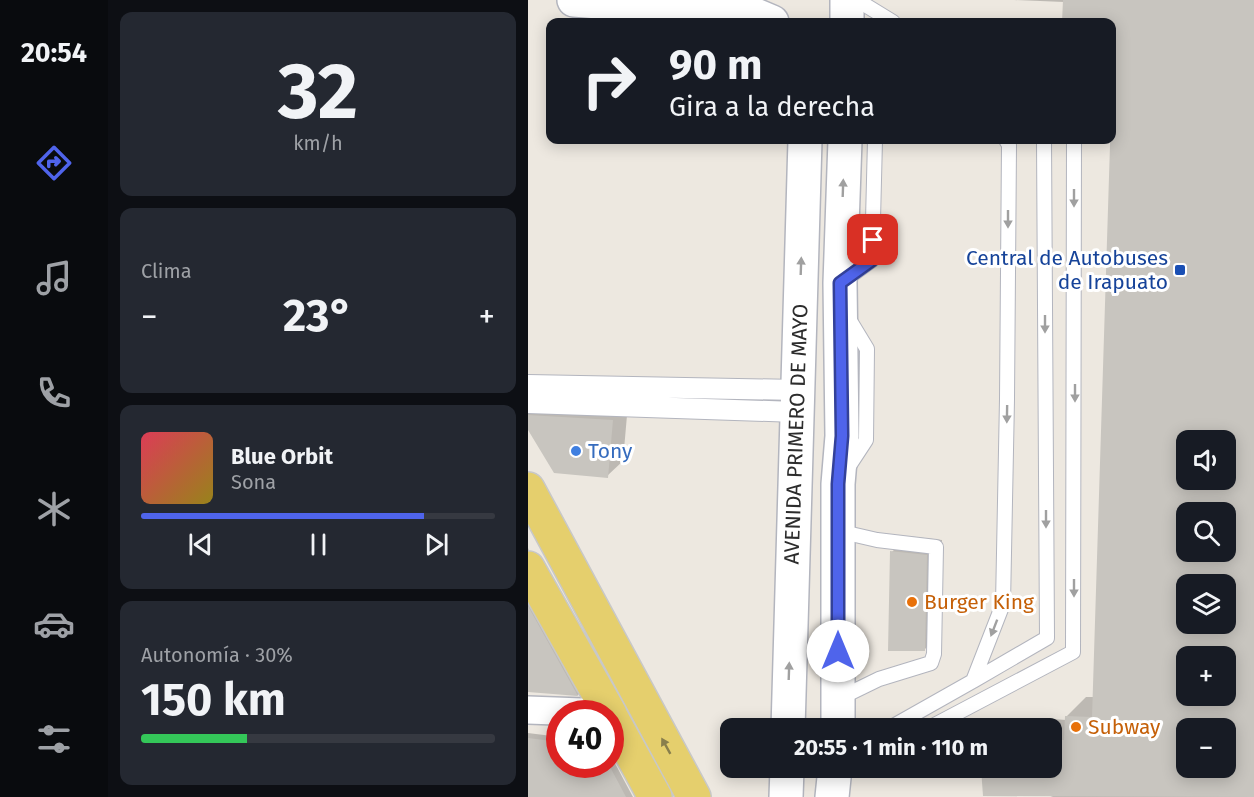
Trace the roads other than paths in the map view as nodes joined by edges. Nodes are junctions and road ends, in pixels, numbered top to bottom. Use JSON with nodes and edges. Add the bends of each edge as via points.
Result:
{"nodes":[{"id":1,"x":847,"y":0,"type":"edge"},
{"id":2,"x":857,"y":0,"type":"edge"},
{"id":3,"x":591,"y":1,"type":"edge"},
{"id":4,"x":762,"y":11,"type":"edge"},
{"id":5,"x":847,"y":18,"type":"edge"},
{"id":6,"x":886,"y":18,"type":"edge"},
{"id":7,"x":805,"y":144,"type":"edge"},
{"id":8,"x":845,"y":144,"type":"edge"},
{"id":9,"x":875,"y":144,"type":"edge"},
{"id":10,"x":1008,"y":144,"type":"edge"},
{"id":11,"x":1044,"y":144,"type":"edge"},
{"id":12,"x":1074,"y":144,"type":"edge"},
{"id":13,"x":840,"y":294,"type":"junction"},
{"id":14,"x":528,"y":386,"type":"edge"},
{"id":15,"x":797,"y":401,"type":"junction"},
{"id":16,"x":528,"y":404,"type":"edge"},
{"id":17,"x":528,"y":489,"type":"edge"},
{"id":18,"x":838,"y":531,"type":"junction"},
{"id":19,"x":528,"y":568,"type":"edge"},
{"id":20,"x":973,"y":681,"type":"junction"},
{"id":21,"x":602,"y":700,"type":"edge"},
{"id":22,"x":528,"y":710,"type":"edge"},
{"id":23,"x":546,"y":711,"type":"edge"},
{"id":24,"x":838,"y":714,"type":"edge"},
{"id":25,"x":788,"y":718,"type":"edge"},
{"id":26,"x":907,"y":718,"type":"edge"},
{"id":27,"x":948,"y":718,"type":"edge"},
{"id":28,"x":624,"y":740,"type":"edge"},
{"id":29,"x":787,"y":778,"type":"edge"},
{"id":30,"x":834,"y":778,"type":"edge"},
{"id":31,"x":655,"y":797,"type":"edge"},
{"id":32,"x":694,"y":797,"type":"edge"},
{"id":33,"x":786,"y":797,"type":"edge"},
{"id":34,"x":832,"y":797,"type":"edge"}],
"edges":[{"from":1,"to":5,"type":"street"},
{"from":2,"to":6,"type":"lane"},
{"from":3,"to":4,"type":"street"},
{"from":15,"to":7,"type":"street","name":"AVENIDA PRIMERO DE MAYO","one_way":true},
{"from":13,"to":8,"type":"street","name":"AVENIDA PRIMERO DE MAYO","one_way":true},
{"from":9,"to":13,"type":"lane","via":[[872,260]]},
{"from":10,"to":20,"type":"lane","one_way":true,"via":[[1003,603]]},
{"from":11,"to":20,"type":"lane","one_way":true,"via":[[1047,638]]},
{"from":12,"to":27,"type":"lane","one_way":true,"via":[[1073,652]]},
{"from":13,"to":18,"type":"street","name":"AVENIDA PRIMERO DE MAYO","via":[[842,436]]},
{"from":14,"to":15,"type":"street"},
{"from":15,"to":16,"type":"street"},
{"from":25,"to":15,"type":"street","name":"AVENIDA PRIMERO DE MAYO","one_way":true},
{"from":32,"to":17,"type":"main road","one_way":true},
{"from":18,"to":24,"type":"street","name":"AVENIDA PRIMERO DE MAYO"},
{"from":18,"to":24,"type":"lane","via":[[936,547],[931,663],[879,679]]},
{"from":19,"to":21,"type":"main road"},
{"from":20,"to":26,"type":"lane"},
{"from":22,"to":23,"type":"street"},
{"from":28,"to":31,"type":"main road"},
{"from":29,"to":33,"type":"street"},
{"from":30,"to":34,"type":"street"}]}
